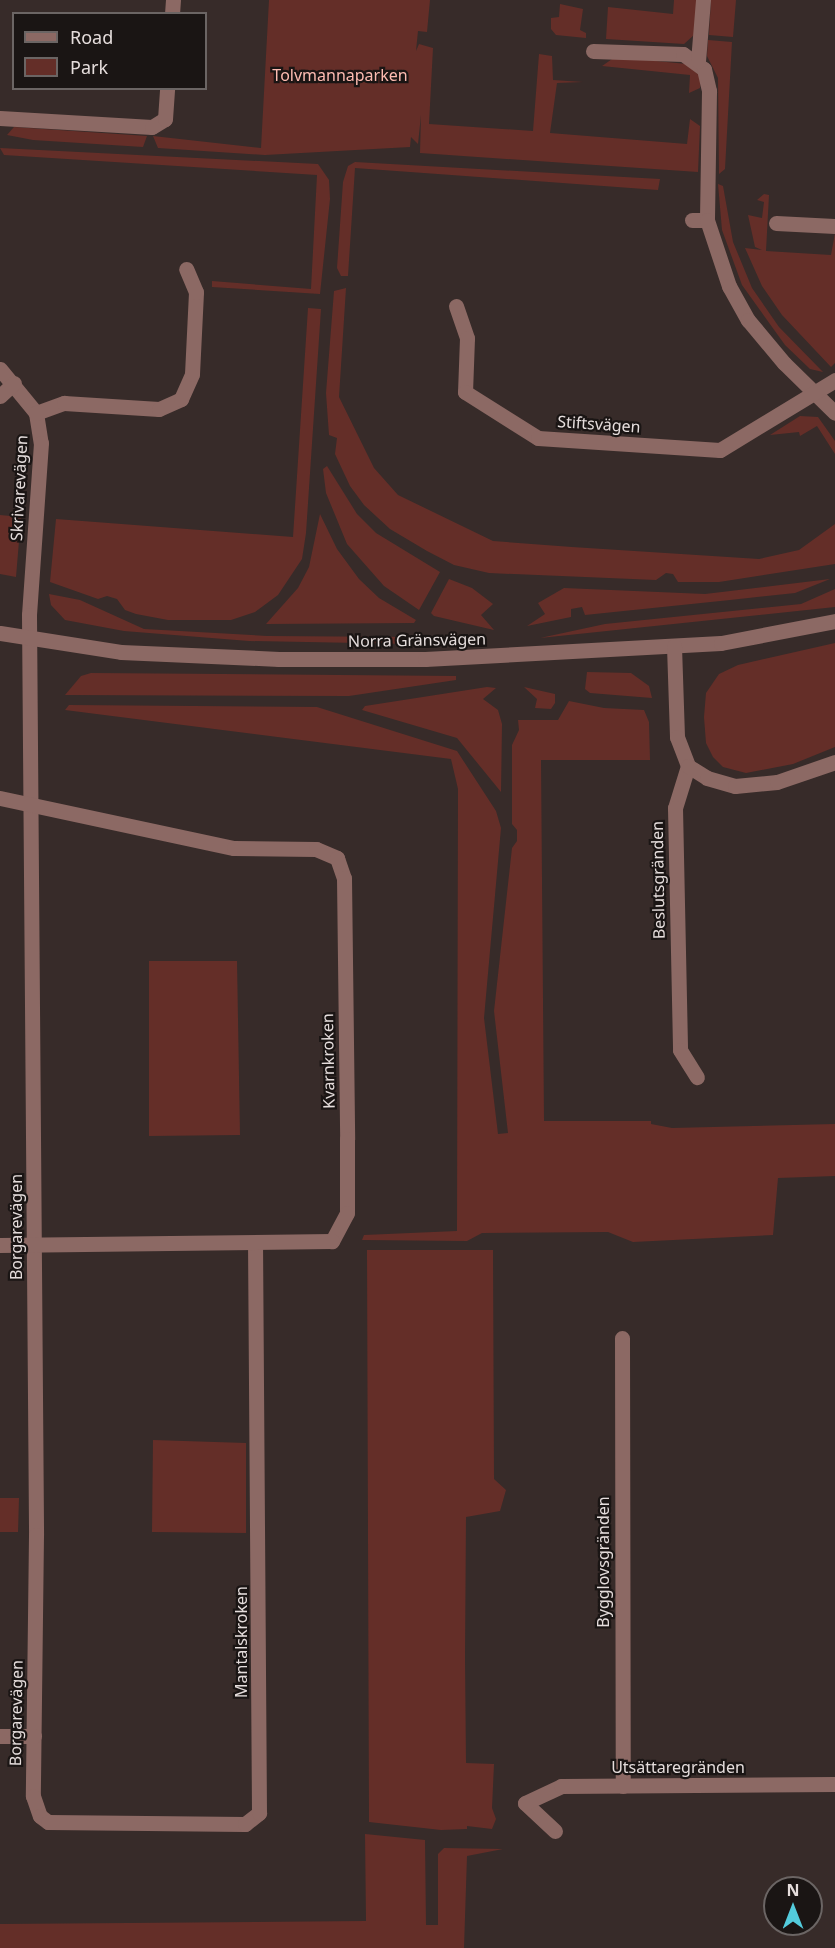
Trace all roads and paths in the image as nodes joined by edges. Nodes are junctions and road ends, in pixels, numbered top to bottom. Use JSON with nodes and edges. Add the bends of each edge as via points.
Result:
{"nodes":[{"id":1,"x":703,"y":0,"type":"edge"},
{"id":2,"x":593,"y":51,"type":"dead end"},
{"id":3,"x":698,"y":61,"type":"junction"},
{"id":4,"x":167,"y":90,"type":"edge"},
{"id":5,"x":0,"y":118,"type":"edge"},
{"id":6,"x":776,"y":223,"type":"dead end"},
{"id":7,"x":835,"y":226,"type":"edge"},
{"id":8,"x":186,"y":269,"type":"dead end"},
{"id":9,"x":456,"y":306,"type":"dead end"},
{"id":10,"x":0,"y":369,"type":"edge"},
{"id":11,"x":835,"y":380,"type":"edge"},
{"id":12,"x":14,"y":383,"type":"junction"},
{"id":13,"x":814,"y":391,"type":"junction"},
{"id":14,"x":0,"y":396,"type":"edge"},
{"id":15,"x":36,"y":413,"type":"junction"},
{"id":16,"x":835,"y":413,"type":"edge"},
{"id":17,"x":835,"y":621,"type":"edge"},
{"id":18,"x":0,"y":633,"type":"edge"},
{"id":19,"x":30,"y":638,"type":"junction"},
{"id":20,"x":674,"y":646,"type":"junction"},
{"id":21,"x":835,"y":762,"type":"edge"},
{"id":22,"x":688,"y":766,"type":"junction"},
{"id":23,"x":0,"y":798,"type":"edge"},
{"id":24,"x":31,"y":804,"type":"junction"},
{"id":25,"x":696,"y":1077,"type":"dead end"},
{"id":26,"x":33,"y":1244,"type":"junction"},
{"id":27,"x":255,"y":1244,"type":"junction"},
{"id":28,"x":0,"y":1245,"type":"edge"},
{"id":29,"x":622,"y":1338,"type":"dead end"},
{"id":30,"x":0,"y":1736,"type":"edge"},
{"id":31,"x":34,"y":1736,"type":"junction"},
{"id":32,"x":835,"y":1784,"type":"edge"},
{"id":33,"x":623,"y":1786,"type":"junction"},
{"id":34,"x":40,"y":1816,"type":"joint"},
{"id":35,"x":555,"y":1831,"type":"dead end"}],
"edges":[{"from":1,"to":3,"type":"street"},
{"from":2,"to":3,"type":"street","via":[[683,54]]},
{"from":3,"to":13,"type":"street","via":[[709,91],[700,220],[736,301],[767,345]]},
{"from":4,"to":5,"type":"street","via":[[165,119],[152,127]]},
{"from":6,"to":7,"type":"street"},
{"from":8,"to":15,"type":"street","name":"Skrivarevägen","via":[[196,292],[192,374],[181,399],[159,409],[64,403]]},
{"from":9,"to":13,"type":"street","name":"Stiftsvägen","via":[[467,338],[465,392],[538,438],[720,450]]},
{"from":10,"to":12,"type":"street","name":"Skrivarevägen"},
{"from":11,"to":13,"type":"street","name":"Stiftsvägen"},
{"from":12,"to":14,"type":"street"},
{"from":12,"to":15,"type":"street","name":"Skrivarevägen"},
{"from":13,"to":16,"type":"street"},
{"from":15,"to":19,"type":"street","name":"Skrivarevägen","via":[[41,443]]},
{"from":17,"to":20,"type":"street","name":"Norra Gränsvägen","via":[[721,643]]},
{"from":18,"to":19,"type":"street","name":"Norra Gränsvägen"},
{"from":19,"to":20,"type":"street","name":"Norra Gränsvägen","via":[[121,652],[279,659],[425,659]]},
{"from":19,"to":24,"type":"street","name":"Borgarevägen"},
{"from":20,"to":22,"type":"street","via":[[677,737]]},
{"from":21,"to":22,"type":"street","via":[[777,782],[735,786],[707,778]]},
{"from":22,"to":25,"type":"street","name":"Beslutsgränden","via":[[675,808],[680,1050]]},
{"from":23,"to":24,"type":"street"},
{"from":24,"to":26,"type":"street","name":"Borgarevägen"},
{"from":24,"to":27,"type":"street","name":"Kvarnkroken","via":[[234,848],[328,851],[343,868],[347,1138],[344,1224],[332,1241]]},
{"from":26,"to":27,"type":"street","name":"Kvarnkroken"},
{"from":26,"to":28,"type":"street","name":"Kvarnkroken"},
{"from":26,"to":31,"type":"street","name":"Borgarevägen"},
{"from":27,"to":34,"type":"street","name":"Mantalskroken","via":[[259,1813],[245,1824],[56,1824]]},
{"from":29,"to":33,"type":"street","name":"Bygglovsgränden"},
{"from":30,"to":31,"type":"street"},
{"from":31,"to":34,"type":"street","name":"Borgarevägen","via":[[33,1797]]},
{"from":32,"to":33,"type":"street","name":"Utsättaregränden"},
{"from":33,"to":35,"type":"street","name":"Utsättaregränden","via":[[561,1786],[525,1803]]}]}
